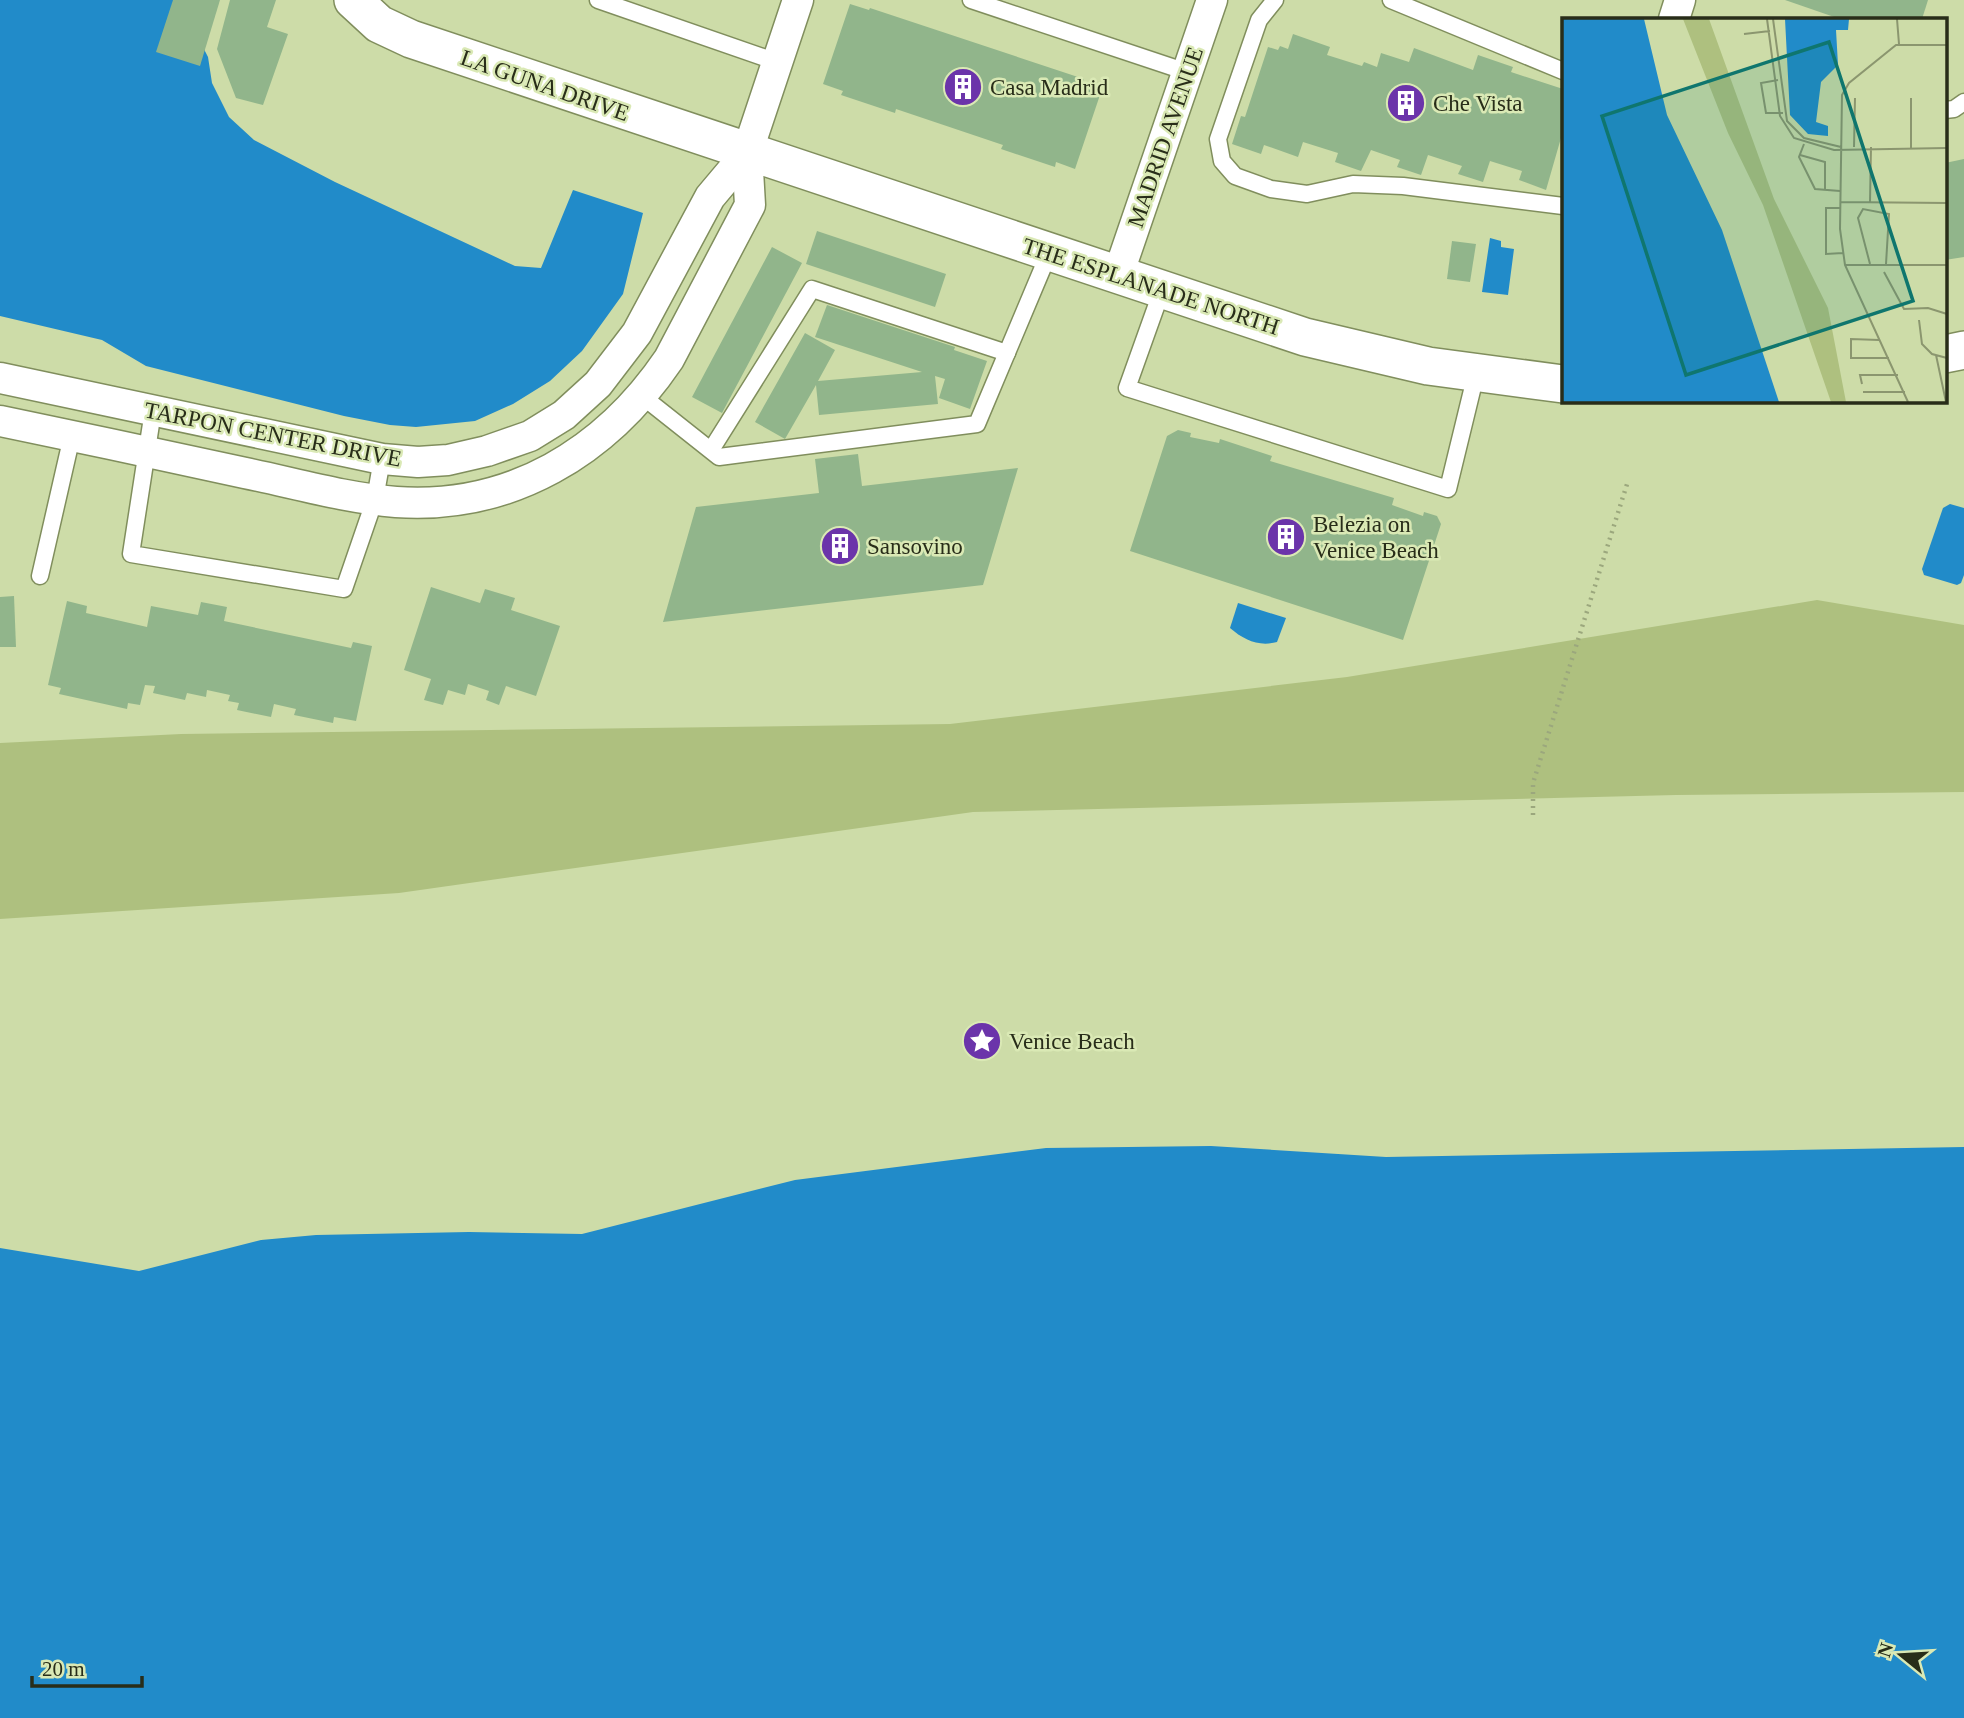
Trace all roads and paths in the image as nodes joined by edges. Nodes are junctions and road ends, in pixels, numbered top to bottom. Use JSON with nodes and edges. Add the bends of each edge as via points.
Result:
{"nodes":[{"id":1,"x":352,"y":0,"type":"edge"},
{"id":2,"x":598,"y":0,"type":"edge"},
{"id":3,"x":797,"y":0,"type":"edge"},
{"id":4,"x":971,"y":0,"type":"edge"},
{"id":5,"x":1212,"y":0,"type":"edge"},
{"id":6,"x":1275,"y":0,"type":"edge"},
{"id":7,"x":1391,"y":0,"type":"edge"},
{"id":8,"x":1680,"y":0,"type":"edge"},
{"id":9,"x":1674,"y":18,"type":"edge"},
{"id":10,"x":777,"y":62,"type":"junction"},
{"id":11,"x":1562,"y":71,"type":"edge"},
{"id":12,"x":1187,"y":72,"type":"junction"},
{"id":13,"x":1964,"y":102,"type":"edge"},
{"id":14,"x":1946,"y":110,"type":"edge"},
{"id":15,"x":747,"y":153,"type":"junction"},
{"id":16,"x":1562,"y":206,"type":"edge"},
{"id":17,"x":1049,"y":253,"type":"junction"},
{"id":18,"x":1118,"y":275,"type":"junction"},
{"id":19,"x":1162,"y":290,"type":"junction"},
{"id":20,"x":1964,"y":350,"type":"edge"},
{"id":21,"x":1007,"y":353,"type":"junction"},
{"id":22,"x":1946,"y":354,"type":"edge"},
{"id":23,"x":1476,"y":374,"type":"junction"},
{"id":24,"x":0,"y":378,"type":"edge"},
{"id":25,"x":1562,"y":384,"type":"edge"},
{"id":26,"x":642,"y":396,"type":"junction"},
{"id":27,"x":153,"y":411,"type":"junction"},
{"id":28,"x":0,"y":421,"type":"edge"},
{"id":29,"x":72,"y":436,"type":"junction"},
{"id":30,"x":710,"y":450,"type":"junction"},
{"id":31,"x":145,"y":452,"type":"junction"},
{"id":32,"x":382,"y":459,"type":"junction"},
{"id":33,"x":1628,"y":481,"type":"dead end"},
{"id":34,"x":375,"y":499,"type":"junction"},
{"id":35,"x":40,"y":576,"type":"dead end"},
{"id":36,"x":1533,"y":815,"type":"dead end"}],
"edges":[{"from":1,"to":15,"type":"street","name":"LA GUNA DRIVE","via":[[379,24],[411,39]]},
{"from":2,"to":10,"type":"lane"},
{"from":3,"to":10,"type":"street"},
{"from":4,"to":12,"type":"lane"},
{"from":5,"to":12,"type":"street","name":"MADRID AVENUE"},
{"from":6,"to":16,"type":"lane","via":[[1259,20],[1218,139],[1222,161],[1235,176],[1271,189],[1307,194],[1366,184]]},
{"from":7,"to":11,"type":"lane"},
{"from":8,"to":9,"type":"street"},
{"from":10,"to":15,"type":"street"},
{"from":12,"to":18,"type":"street","name":"MADRID AVENUE"},
{"from":13,"to":14,"type":"lane"},
{"from":15,"to":17,"type":"street","name":"THE ESPLANADE NORTH"},
{"from":15,"to":26,"type":"street","name":"TARPON CENTER DRIVE","via":[[750,205],[669,359]]},
{"from":15,"to":32,"type":"street","name":"TARPON CENTER DRIVE","via":[[710,197],[619,359],[564,415],[530,436],[486,451],[448,460]]},
{"from":17,"to":18,"type":"street","name":"THE ESPLANADE NORTH"},
{"from":17,"to":21,"type":"lane"},
{"from":18,"to":19,"type":"street","name":"THE ESPLANADE NORTH"},
{"from":19,"to":23,"type":"street","name":"THE ESPLANADE NORTH","via":[[1305,337]]},
{"from":19,"to":23,"type":"lane","via":[[1127,388],[1448,489]]},
{"from":20,"to":22,"type":"street"},
{"from":21,"to":30,"type":"lane","via":[[977,424],[719,457]]},
{"from":21,"to":30,"type":"lane","via":[[812,289]]},
{"from":23,"to":25,"type":"street","name":"THE ESPLANADE NORTH"},
{"from":24,"to":27,"type":"street","name":"TARPON CENTER DRIVE"},
{"from":26,"to":30,"type":"lane"},
{"from":26,"to":34,"type":"street","name":"TARPON CENTER DRIVE","via":[[577,454],[513,487],[430,502]]},
{"from":27,"to":31,"type":"lane"},
{"from":27,"to":32,"type":"street","name":"TARPON CENTER DRIVE"},
{"from":28,"to":29,"type":"street","name":"TARPON CENTER DRIVE"},
{"from":29,"to":31,"type":"street","name":"TARPON CENTER DRIVE"},
{"from":29,"to":35,"type":"lane"},
{"from":31,"to":34,"type":"street","name":"TARPON CENTER DRIVE"},
{"from":31,"to":34,"type":"lane","via":[[131,554],[344,589]]},
{"from":32,"to":34,"type":"lane"},
{"from":33,"to":36,"type":"path","via":[[1533,783]]}]}
